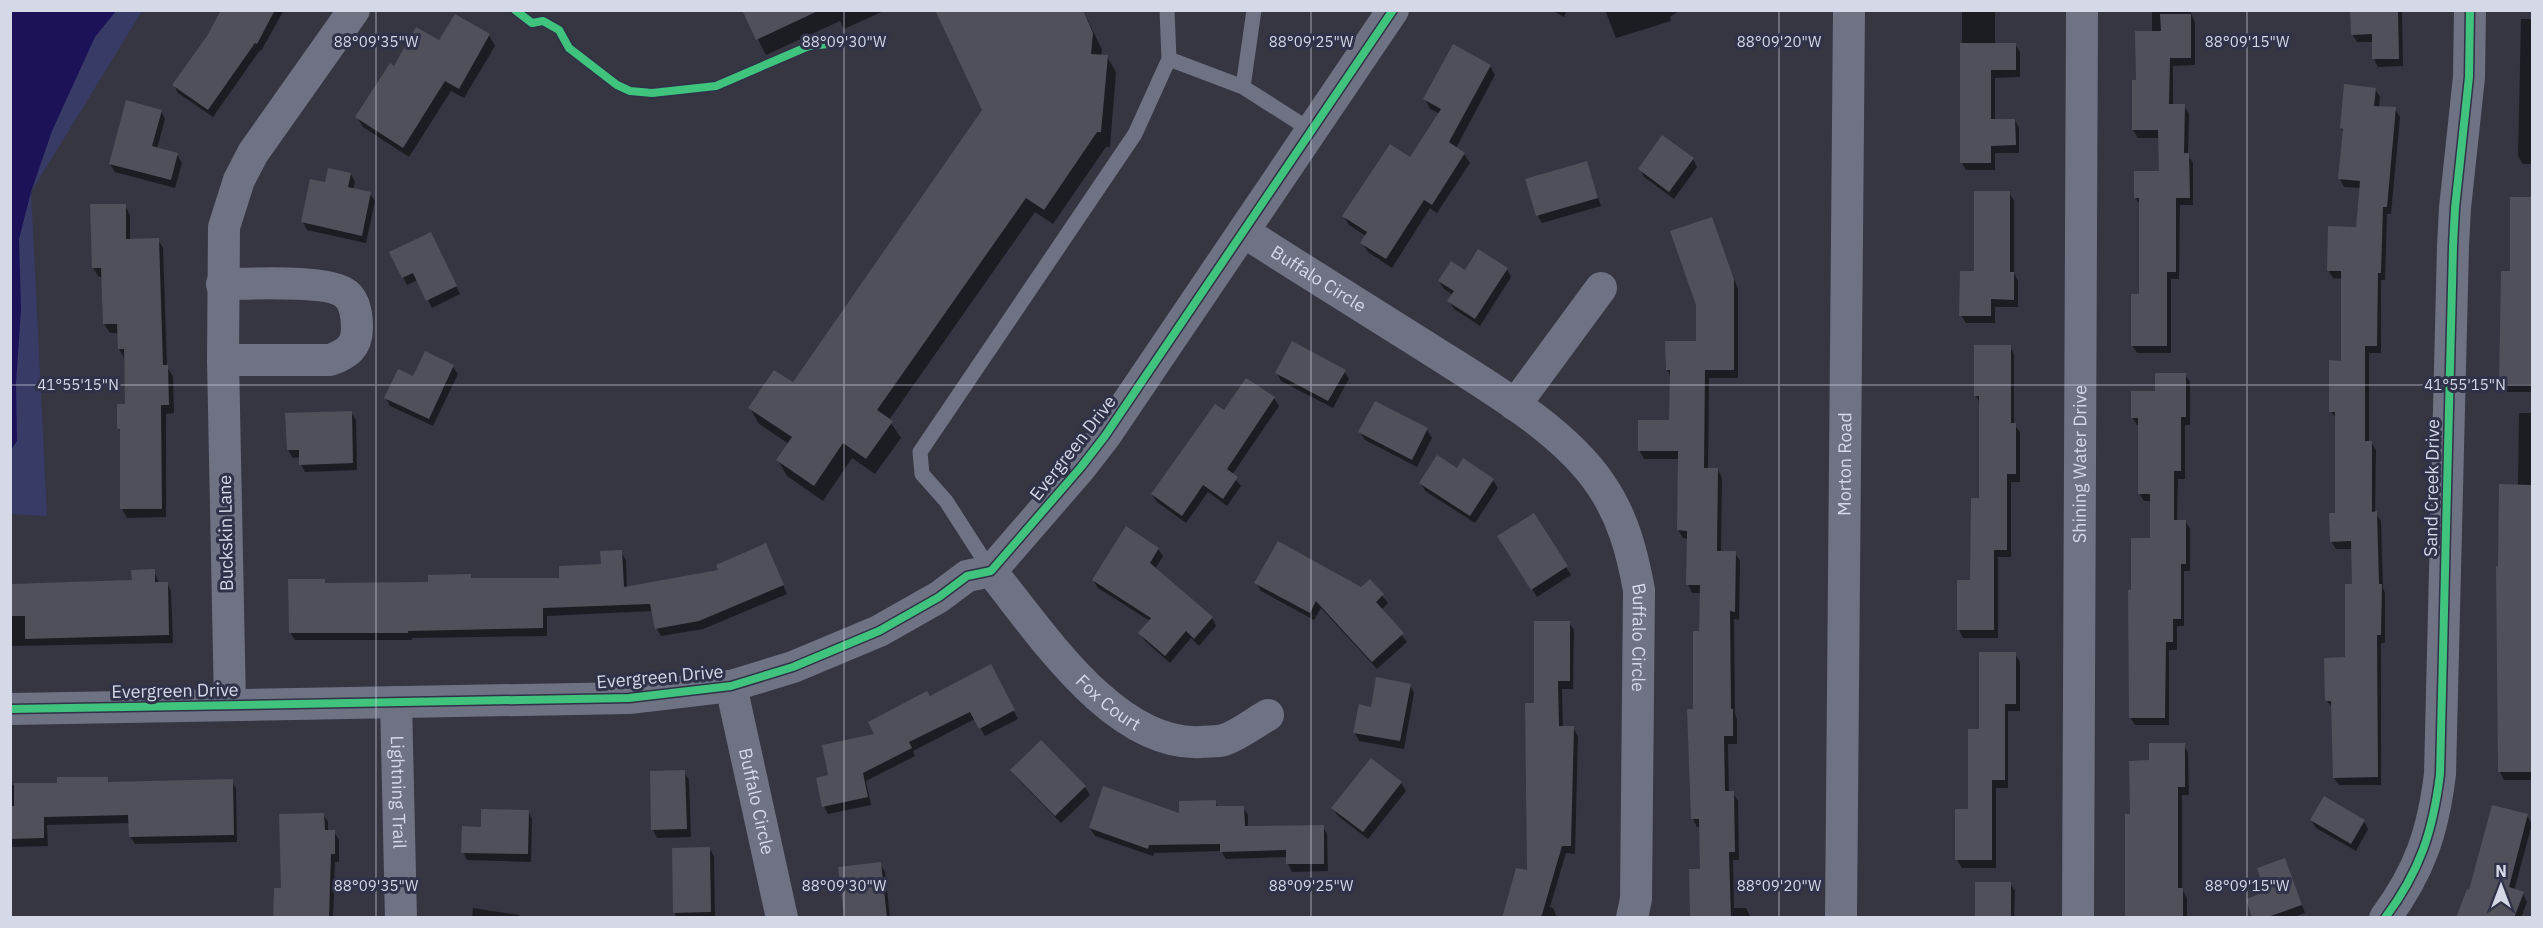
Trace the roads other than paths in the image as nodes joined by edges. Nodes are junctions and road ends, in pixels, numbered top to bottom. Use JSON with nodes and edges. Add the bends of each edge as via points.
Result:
{"nodes":[{"id":1,"x":354,"y":10,"type":"edge"},
{"id":2,"x":1167,"y":10,"type":"edge"},
{"id":3,"x":1254,"y":10,"type":"edge"},
{"id":4,"x":1393,"y":10,"type":"edge"},
{"id":5,"x":1849,"y":10,"type":"edge"},
{"id":6,"x":2082,"y":10,"type":"edge"},
{"id":7,"x":2470,"y":10,"type":"edge"},
{"id":8,"x":1169,"y":59,"type":"junction"},
{"id":9,"x":1243,"y":87,"type":"junction"},
{"id":10,"x":1312,"y":131,"type":"junction"},
{"id":11,"x":1244,"y":232,"type":"junction"},
{"id":12,"x":222,"y":284,"type":"junction"},
{"id":13,"x":1600,"y":288,"type":"dead end"},
{"id":14,"x":223,"y":360,"type":"junction"},
{"id":15,"x":1515,"y":405,"type":"junction"},
{"id":16,"x":991,"y":571,"type":"junction"},
{"id":17,"x":731,"y":686,"type":"junction"},
{"id":18,"x":396,"y":702,"type":"junction"},
{"id":19,"x":230,"y":705,"type":"junction"},
{"id":20,"x":10,"y":709,"type":"edge"},
{"id":21,"x":1268,"y":715,"type":"dead end"},
{"id":22,"x":401,"y":918,"type":"edge"},
{"id":23,"x":782,"y":918,"type":"edge"},
{"id":24,"x":1632,"y":918,"type":"edge"},
{"id":25,"x":1841,"y":918,"type":"edge"},
{"id":26,"x":2078,"y":918,"type":"edge"},
{"id":27,"x":2385,"y":918,"type":"edge"}],
"edges":[{"from":1,"to":12,"type":"street","name":"Buckskin Lane","via":[[239,180],[224,227]]},
{"from":2,"to":8,"type":"lane"},
{"from":3,"to":9,"type":"lane"},
{"from":4,"to":10,"type":"street","name":"Evergreen Drive"},
{"from":5,"to":25,"type":"street","name":"Morton Road"},
{"from":6,"to":26,"type":"street","name":"Shining Water Drive"},
{"from":7,"to":27,"type":"street","name":"Sand Creek Drive","via":[[2469,77],[2453,246],[2440,774],[2426,847]]},
{"from":8,"to":9,"type":"lane"},
{"from":8,"to":16,"type":"lane","via":[[1135,134],[920,452],[922,474],[945,501]]},
{"from":9,"to":10,"type":"lane"},
{"from":10,"to":11,"type":"street","name":"Evergreen Drive"},
{"from":11,"to":15,"type":"street","name":"Buffalo Circle"},
{"from":11,"to":16,"type":"street","name":"Evergreen Drive","via":[[1105,436]]},
{"from":12,"to":14,"type":"street","name":"Buckskin Lane"},
{"from":12,"to":14,"type":"street","via":[[328,285],[346,294],[355,308],[357,321],[353,347],[344,356],[330,360]]},
{"from":13,"to":15,"type":"street"},
{"from":14,"to":19,"type":"street","name":"Buckskin Lane"},
{"from":15,"to":24,"type":"street","name":"Buffalo Circle","via":[[1570,448],[1600,483],[1618,512],[1631,549],[1639,590],[1636,899]]},
{"from":16,"to":17,"type":"street","name":"Evergreen Drive","via":[[967,576],[879,631],[825,656]]},
{"from":16,"to":21,"type":"street","name":"Fox Court","via":[[1085,687],[1135,723],[1184,743],[1223,741]]},
{"from":17,"to":18,"type":"street","name":"Evergreen Drive","via":[[629,698]]},
{"from":17,"to":23,"type":"street","name":"Buffalo Circle"},
{"from":18,"to":19,"type":"street","name":"Evergreen Drive"},
{"from":18,"to":22,"type":"street","name":"Lightning Trail"},
{"from":19,"to":20,"type":"street","name":"Evergreen Drive"}]}
